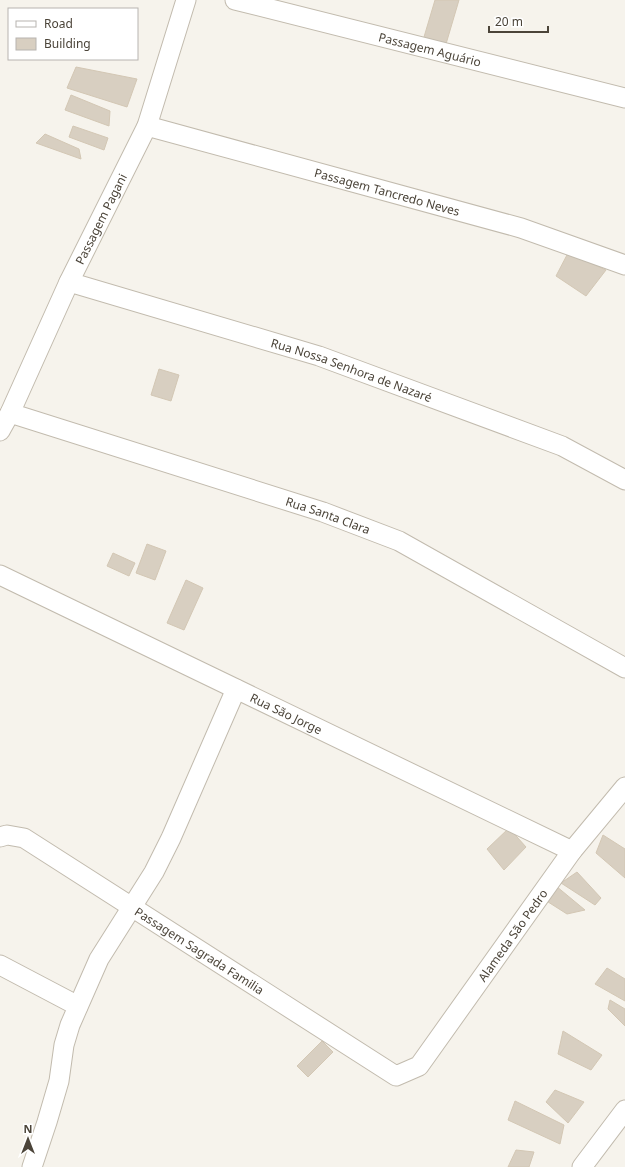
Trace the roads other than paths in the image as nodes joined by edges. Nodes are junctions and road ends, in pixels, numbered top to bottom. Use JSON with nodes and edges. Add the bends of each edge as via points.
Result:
{"nodes":[{"id":1,"x":186,"y":0,"type":"edge"},
{"id":2,"x":235,"y":0,"type":"edge"},
{"id":3,"x":625,"y":98,"type":"edge"},
{"id":4,"x":147,"y":126,"type":"junction"},
{"id":5,"x":625,"y":265,"type":"edge"},
{"id":6,"x":69,"y":282,"type":"junction"},
{"id":7,"x":10,"y":414,"type":"junction"},
{"id":8,"x":0,"y":431,"type":"edge"},
{"id":9,"x":625,"y":480,"type":"edge"},
{"id":10,"x":0,"y":575,"type":"edge"},
{"id":11,"x":625,"y":668,"type":"edge"},
{"id":12,"x":236,"y":689,"type":"junction"},
{"id":13,"x":625,"y":788,"type":"edge"},
{"id":14,"x":0,"y":837,"type":"edge"},
{"id":15,"x":572,"y":851,"type":"junction"},
{"id":16,"x":132,"y":907,"type":"junction"},
{"id":17,"x":0,"y":965,"type":"edge"},
{"id":18,"x":78,"y":1006,"type":"junction"},
{"id":19,"x":396,"y":1076,"type":"joint"},
{"id":20,"x":625,"y":1110,"type":"edge"},
{"id":21,"x":619,"y":1129,"type":"edge"},
{"id":22,"x":32,"y":1167,"type":"edge"},
{"id":23,"x":582,"y":1167,"type":"edge"}],
"edges":[{"from":1,"to":4,"type":"street","name":"Passagem Pagani"},
{"from":2,"to":3,"type":"street","name":"Passagem Aguário"},
{"from":4,"to":5,"type":"street","name":"Passagem Tancredo Neves","via":[[521,228]]},
{"from":4,"to":6,"type":"street","name":"Passagem Pagani"},
{"from":6,"to":7,"type":"street","name":"Passagem Pagani"},
{"from":6,"to":9,"type":"street","name":"Rua Nossa Senhora de Nazaré","via":[[319,356],[562,446]]},
{"from":7,"to":8,"type":"street","name":"Passagem Pagani"},
{"from":7,"to":11,"type":"street","name":"Rua Santa Clara","via":[[323,512],[399,541]]},
{"from":10,"to":12,"type":"street","name":"Rua São Jorge"},
{"from":12,"to":15,"type":"street","name":"Rua São Jorge"},
{"from":12,"to":16,"type":"street","via":[[171,838]]},
{"from":13,"to":15,"type":"street","name":"Alameda São Pedro"},
{"from":14,"to":16,"type":"street","name":"Passagem Sagrada Familia","via":[[7,835],[24,838]]},
{"from":15,"to":19,"type":"street","name":"Alameda São Pedro","via":[[419,1066]]},
{"from":16,"to":18,"type":"street","via":[[98,959]]},
{"from":16,"to":19,"type":"street","name":"Passagem Sagrada Familia"},
{"from":17,"to":18,"type":"street"},
{"from":18,"to":22,"type":"street","via":[[64,1045],[58,1081]]},
{"from":20,"to":21,"type":"street"},
{"from":21,"to":23,"type":"street"}]}
